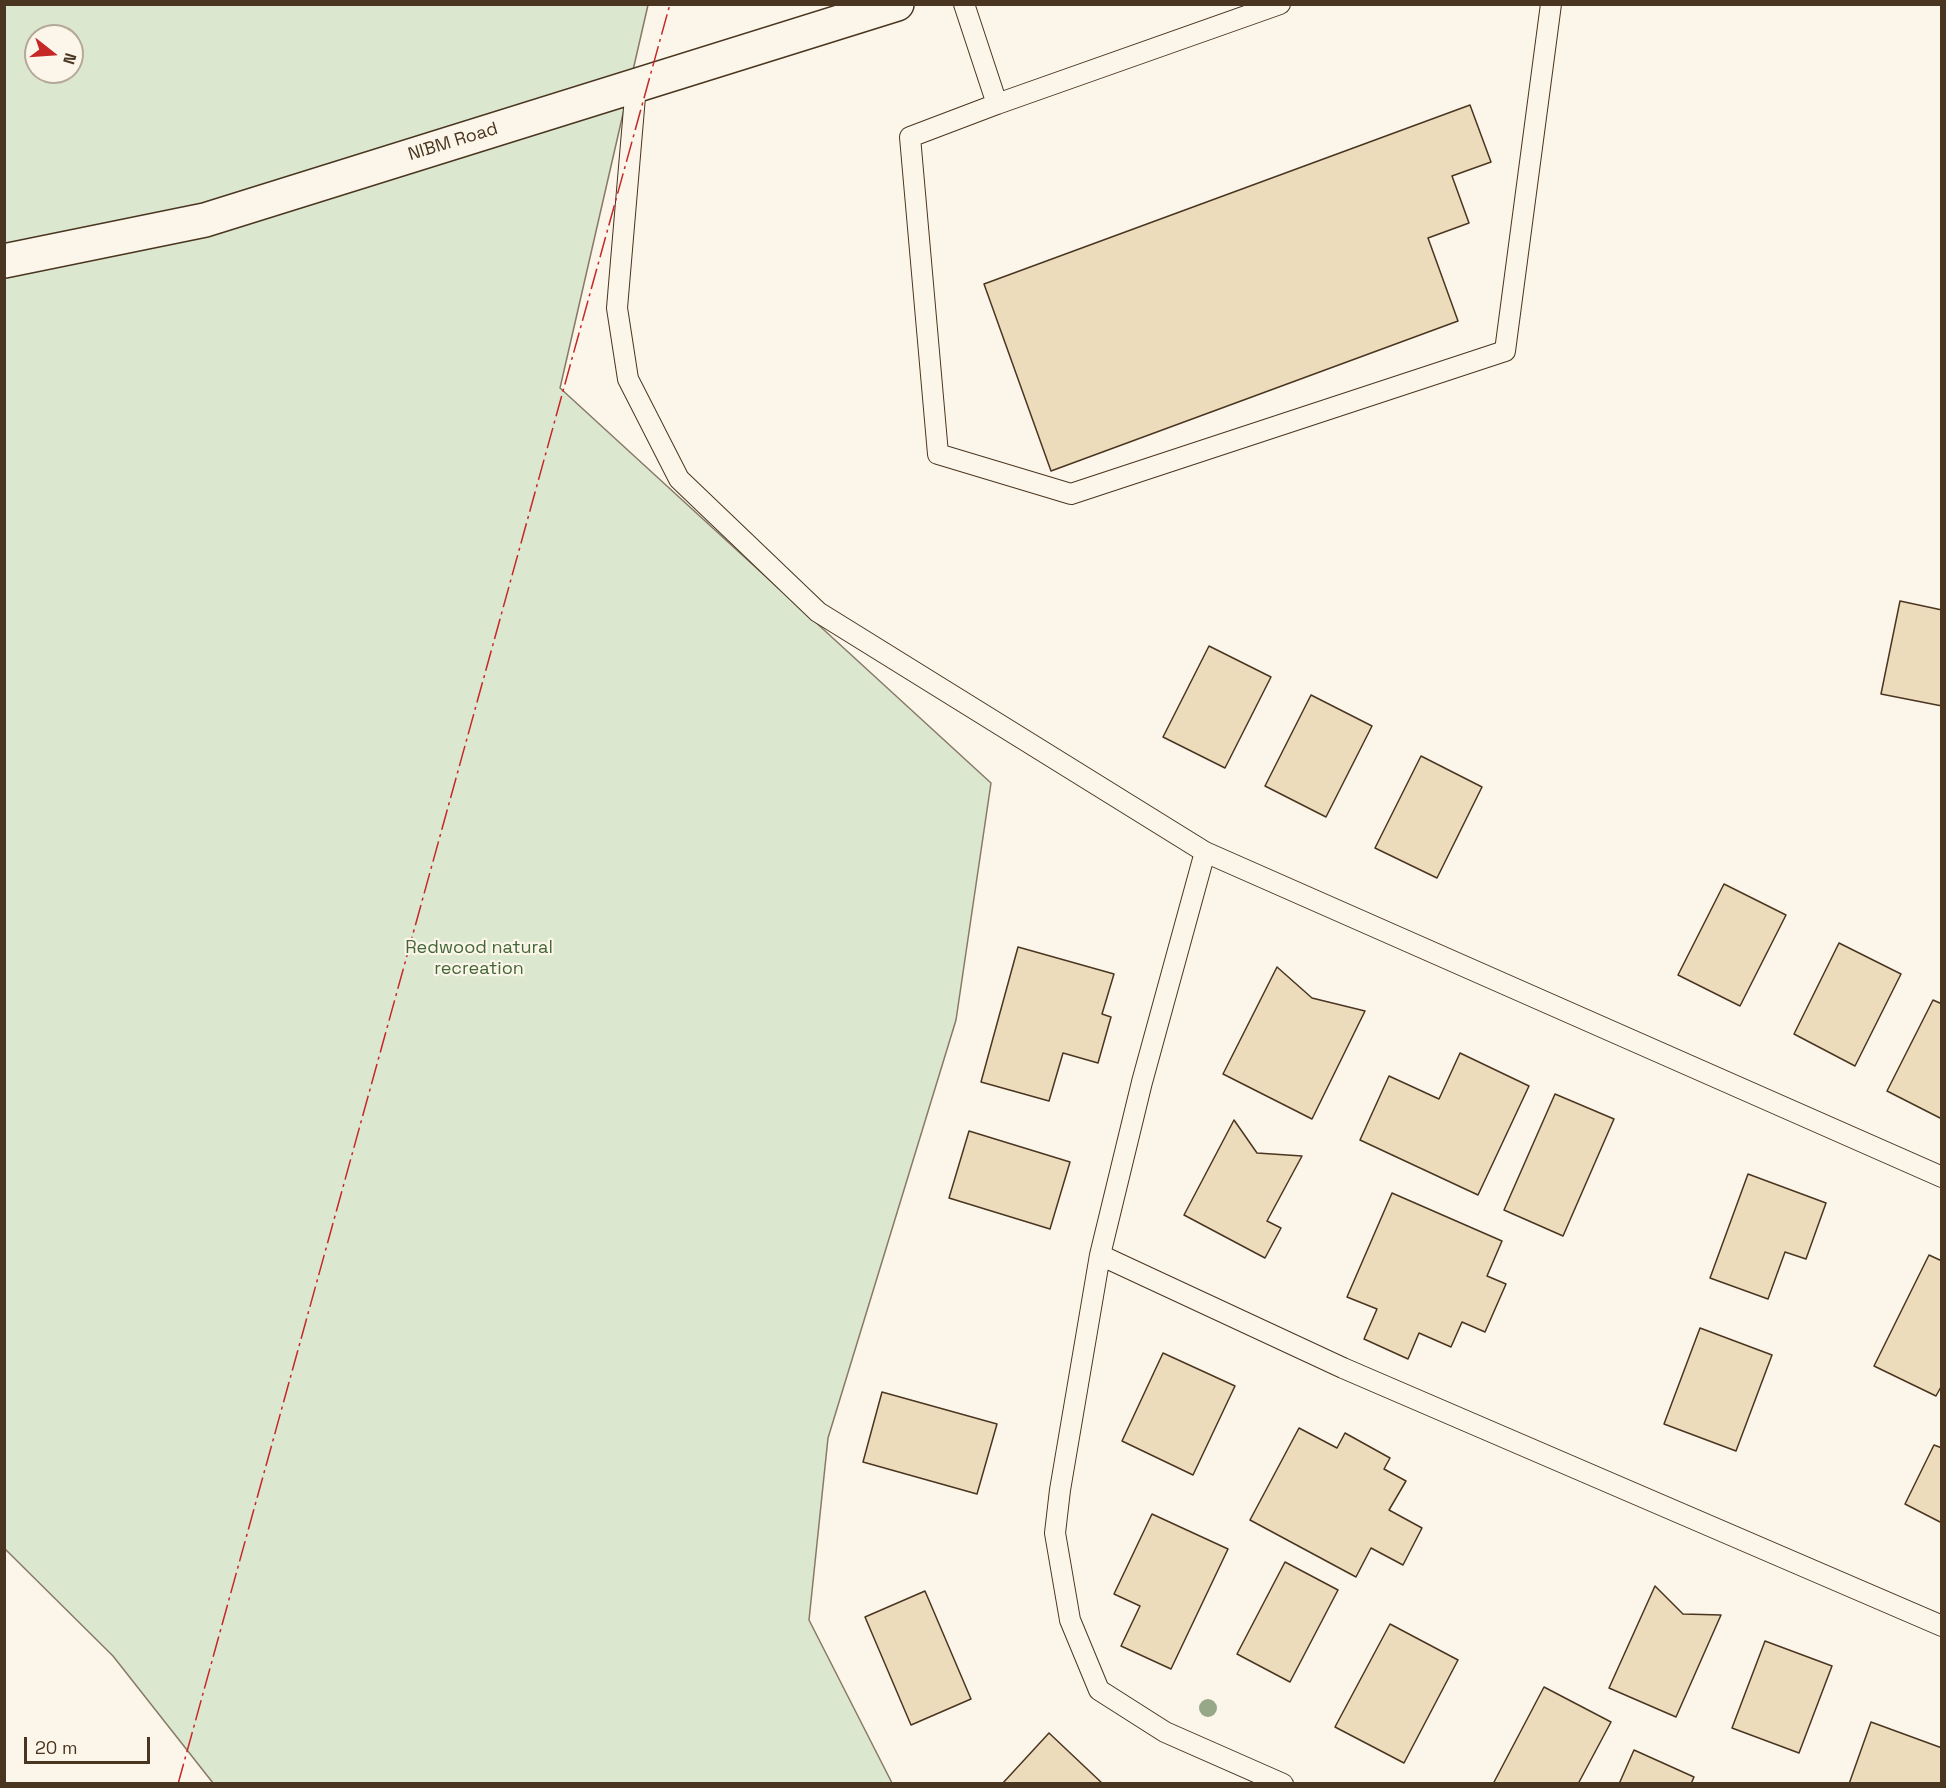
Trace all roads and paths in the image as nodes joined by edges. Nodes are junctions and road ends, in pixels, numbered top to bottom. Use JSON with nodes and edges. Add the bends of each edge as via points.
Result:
{"nodes":[{"id":1,"x":897,"y":4,"type":"edge"},
{"id":2,"x":964,"y":4,"type":"edge"},
{"id":3,"x":1280,"y":4,"type":"edge"},
{"id":4,"x":1551,"y":4,"type":"edge"},
{"id":5,"x":636,"y":85,"type":"junction"},
{"id":6,"x":997,"y":104,"type":"junction"},
{"id":7,"x":4,"y":261,"type":"edge"},
{"id":8,"x":1205,"y":852,"type":"junction"},
{"id":9,"x":1941,"y":1177,"type":"edge"},
{"id":10,"x":1100,"y":1256,"type":"junction"},
{"id":11,"x":1941,"y":1626,"type":"edge"},
{"id":12,"x":1283,"y":1784,"type":"edge"}],
"edges":[{"from":1,"to":5,"type":"main road","name":"NIBM Road"},
{"from":2,"to":6,"type":"lane"},
{"from":3,"to":6,"type":"lane"},
{"from":4,"to":6,"type":"lane","via":[[1505,351],[1071,494],[938,454],[910,137]]},
{"from":5,"to":7,"type":"main road","name":"NIBM Road","via":[[205,220]]},
{"from":5,"to":8,"type":"lane","via":[[617,308],[628,379],[679,479],[818,612]]},
{"from":8,"to":9,"type":"lane"},
{"from":8,"to":10,"type":"lane","via":[[1142,1082]]},
{"from":10,"to":11,"type":"lane","via":[[1343,1368]]},
{"from":10,"to":12,"type":"lane","via":[[1055,1533],[1070,1620],[1099,1690],[1165,1732]]}]}
